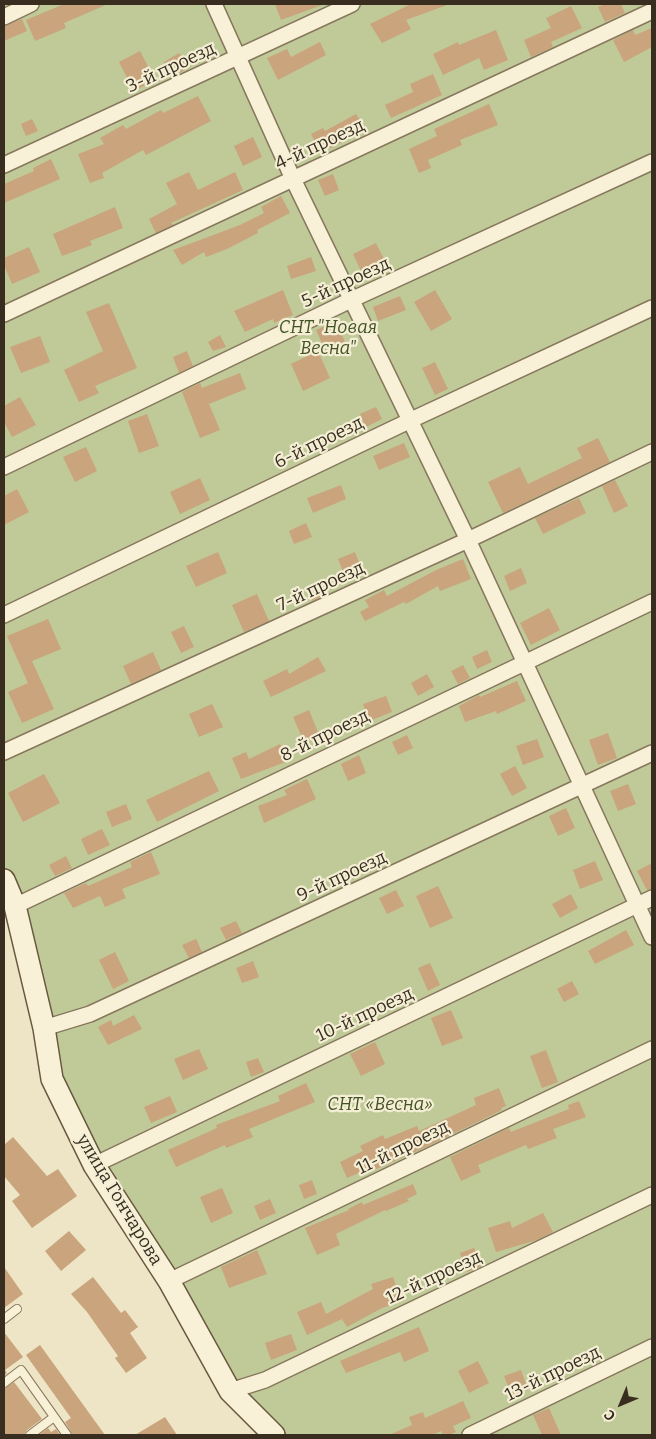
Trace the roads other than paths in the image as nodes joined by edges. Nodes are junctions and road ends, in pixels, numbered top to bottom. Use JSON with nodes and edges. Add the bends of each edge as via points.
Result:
{"nodes":[{"id":1,"x":31,"y":4,"type":"edge"},
{"id":2,"x":214,"y":4,"type":"edge"},
{"id":3,"x":352,"y":4,"type":"edge"},
{"id":4,"x":652,"y":11,"type":"edge"},
{"id":5,"x":4,"y":17,"type":"edge"},
{"id":6,"x":238,"y":58,"type":"junction"},
{"id":7,"x":652,"y":162,"type":"edge"},
{"id":8,"x":4,"y":165,"type":"edge"},
{"id":9,"x":293,"y":178,"type":"junction"},
{"id":10,"x":353,"y":300,"type":"junction"},
{"id":11,"x":652,"y":308,"type":"edge"},
{"id":12,"x":4,"y":314,"type":"edge"},
{"id":13,"x":410,"y":420,"type":"junction"},
{"id":14,"x":652,"y":452,"type":"edge"},
{"id":15,"x":4,"y":467,"type":"edge"},
{"id":16,"x":468,"y":540,"type":"junction"},
{"id":17,"x":652,"y":602,"type":"edge"},
{"id":18,"x":4,"y":615,"type":"edge"},
{"id":19,"x":525,"y":661,"type":"junction"},
{"id":20,"x":4,"y":752,"type":"edge"},
{"id":21,"x":652,"y":753,"type":"edge"},
{"id":22,"x":584,"y":785,"type":"junction"},
{"id":23,"x":4,"y":880,"type":"edge"},
{"id":24,"x":652,"y":898,"type":"edge"},
{"id":25,"x":637,"y":906,"type":"junction"},
{"id":26,"x":12,"y":908,"type":"junction"},
{"id":27,"x":652,"y":937,"type":"edge"},
{"id":28,"x":44,"y":1028,"type":"junction"},
{"id":29,"x":652,"y":1049,"type":"edge"},
{"id":30,"x":94,"y":1165,"type":"junction"},
{"id":31,"x":652,"y":1195,"type":"edge"},
{"id":32,"x":169,"y":1281,"type":"junction"},
{"id":33,"x":17,"y":1309,"type":"dead end"},
{"id":34,"x":4,"y":1319,"type":"edge"},
{"id":35,"x":652,"y":1347,"type":"edge"},
{"id":36,"x":4,"y":1383,"type":"edge"},
{"id":37,"x":230,"y":1391,"type":"junction"},
{"id":38,"x":54,"y":1418,"type":"junction"},
{"id":39,"x":30,"y":1435,"type":"edge"},
{"id":40,"x":67,"y":1435,"type":"edge"},
{"id":41,"x":274,"y":1435,"type":"edge"},
{"id":42,"x":470,"y":1435,"type":"edge"}],
"edges":[{"from":1,"to":5,"type":"street"},
{"from":2,"to":6,"type":"street"},
{"from":3,"to":6,"type":"street","name":"3-й проезд"},
{"from":4,"to":9,"type":"street","name":"4-й проезд"},
{"from":6,"to":8,"type":"street","name":"3-й проезд"},
{"from":6,"to":9,"type":"street"},
{"from":7,"to":10,"type":"street","name":"5-й проезд"},
{"from":9,"to":10,"type":"street"},
{"from":9,"to":12,"type":"street","name":"4-й проезд"},
{"from":10,"to":13,"type":"street"},
{"from":10,"to":15,"type":"street","name":"5-й проезд"},
{"from":11,"to":13,"type":"street","name":"6-й проезд"},
{"from":13,"to":16,"type":"street"},
{"from":13,"to":18,"type":"street","name":"6-й проезд"},
{"from":14,"to":16,"type":"street","name":"7-й проезд"},
{"from":16,"to":19,"type":"street"},
{"from":16,"to":20,"type":"street","name":"7-й проезд"},
{"from":17,"to":19,"type":"street","name":"8-й проезд"},
{"from":19,"to":22,"type":"street"},
{"from":19,"to":26,"type":"street","name":"8-й проезд"},
{"from":21,"to":22,"type":"street","name":"9-й проезд"},
{"from":22,"to":25,"type":"street"},
{"from":22,"to":28,"type":"street","name":"9-й проезд","via":[[90,1014]]},
{"from":23,"to":26,"type":"street","name":"улица Гончарова"},
{"from":24,"to":25,"type":"street","name":"10-й проезд"},
{"from":25,"to":27,"type":"street"},
{"from":25,"to":30,"type":"street","name":"10-й проезд"},
{"from":26,"to":28,"type":"street","name":"улица Гончарова"},
{"from":28,"to":30,"type":"street","name":"улица Гончарова","via":[[52,1079]]},
{"from":29,"to":32,"type":"street","name":"11-й проезд"},
{"from":30,"to":32,"type":"street","name":"улица Гончарова"},
{"from":31,"to":37,"type":"street","name":"12-й проезд","via":[[265,1380]]},
{"from":32,"to":37,"type":"street","name":"улица Гончарова"},
{"from":33,"to":34,"type":"lane"},
{"from":35,"to":42,"type":"street","name":"13-й проезд"},
{"from":36,"to":38,"type":"lane","via":[[21,1370]]},
{"from":37,"to":41,"type":"street","name":"улица Гончарова"},
{"from":38,"to":39,"type":"lane"},
{"from":38,"to":40,"type":"lane"}]}
